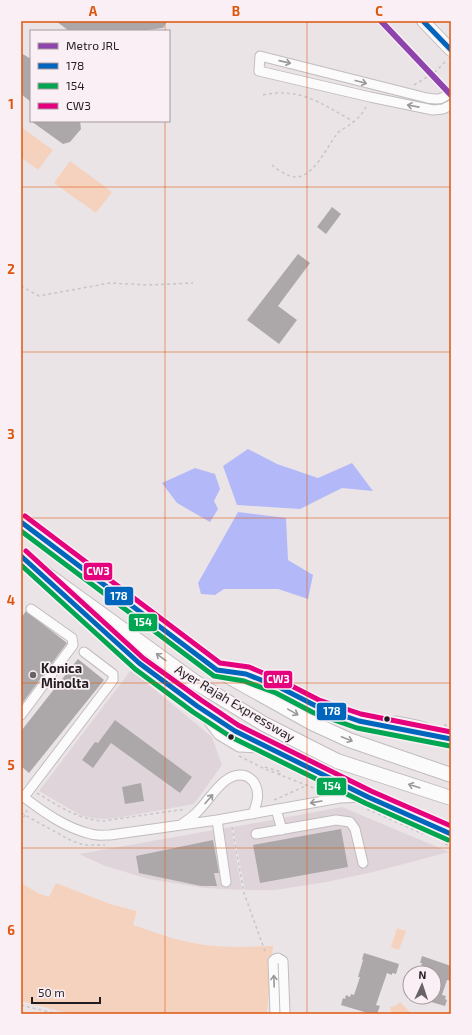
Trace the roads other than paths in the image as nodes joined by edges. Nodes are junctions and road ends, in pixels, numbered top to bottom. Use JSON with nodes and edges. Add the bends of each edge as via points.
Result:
{"nodes":[{"id":1,"x":424,"y":21,"type":"edge"},
{"id":2,"x":450,"y":52,"type":"edge"},
{"id":3,"x":451,"y":91,"type":"edge"},
{"id":4,"x":451,"y":105,"type":"edge"},
{"id":5,"x":21,"y":522,"type":"edge"},
{"id":6,"x":23,"y":557,"type":"edge"},
{"id":7,"x":31,"y":609,"type":"dead end"},
{"id":8,"x":84,"y":652,"type":"dead end"},
{"id":9,"x":217,"y":670,"type":"junction"},
{"id":10,"x":21,"y":715,"type":"edge"},
{"id":11,"x":451,"y":739,"type":"edge"},
{"id":12,"x":451,"y":775,"type":"edge"},
{"id":13,"x":25,"y":798,"type":"edge"},
{"id":14,"x":451,"y":798,"type":"edge"},
{"id":15,"x":368,"y":803,"type":"junction"},
{"id":16,"x":276,"y":810,"type":"junction"},
{"id":17,"x":253,"y":814,"type":"junction"},
{"id":18,"x":217,"y":820,"type":"junction"},
{"id":19,"x":181,"y":825,"type":"junction"},
{"id":20,"x":282,"y":830,"type":"junction"},
{"id":21,"x":256,"y":834,"type":"dead end"},
{"id":22,"x":448,"y":839,"type":"edge"},
{"id":23,"x":363,"y":863,"type":"dead end"},
{"id":24,"x":226,"y":882,"type":"dead end"},
{"id":25,"x":275,"y":1014,"type":"edge"},
{"id":26,"x":285,"y":1014,"type":"edge"}],
"edges":[{"from":1,"to":2,"type":"main road"},
{"from":4,"to":3,"type":"street","one_way":true,"via":[[433,110],[260,71],[260,56],[438,100]]},
{"from":5,"to":9,"type":"highway","name":"Ayer Rajah Expressway"},
{"from":14,"to":6,"type":"highway","name":"Ayer Rajah Expressway","one_way":true,"via":[[337,761],[264,724],[195,682]]},
{"from":6,"to":15,"type":"highway","via":[[139,663],[197,706],[235,731]]},
{"from":7,"to":10,"type":"street","via":[[72,638],[73,645]]},
{"from":8,"to":13,"type":"street","via":[[113,674],[113,680]]},
{"from":9,"to":11,"type":"highway","via":[[246,674],[316,706],[359,722]]},
{"from":9,"to":12,"type":"highway","name":"Ayer Rajah Expressway","one_way":true,"via":[[312,723],[349,740]]},
{"from":13,"to":19,"type":"street","via":[[64,824],[93,835]]},
{"from":15,"to":16,"type":"street","one_way":true,"via":[[340,798]]},
{"from":15,"to":22,"type":"main road"},
{"from":16,"to":17,"type":"street"},
{"from":16,"to":20,"type":"street"},
{"from":17,"to":18,"type":"street"},
{"from":19,"to":17,"type":"street","one_way":true,"via":[[198,812],[225,780],[236,774],[248,776],[256,786],[258,794]]},
{"from":18,"to":19,"type":"street"},
{"from":18,"to":24,"type":"street"},
{"from":20,"to":21,"type":"street"},
{"from":20,"to":23,"type":"street","via":[[336,820],[350,822],[355,829]]},
{"from":25,"to":26,"type":"street","one_way":true,"via":[[273,961],[278,958],[283,961]]}]}
